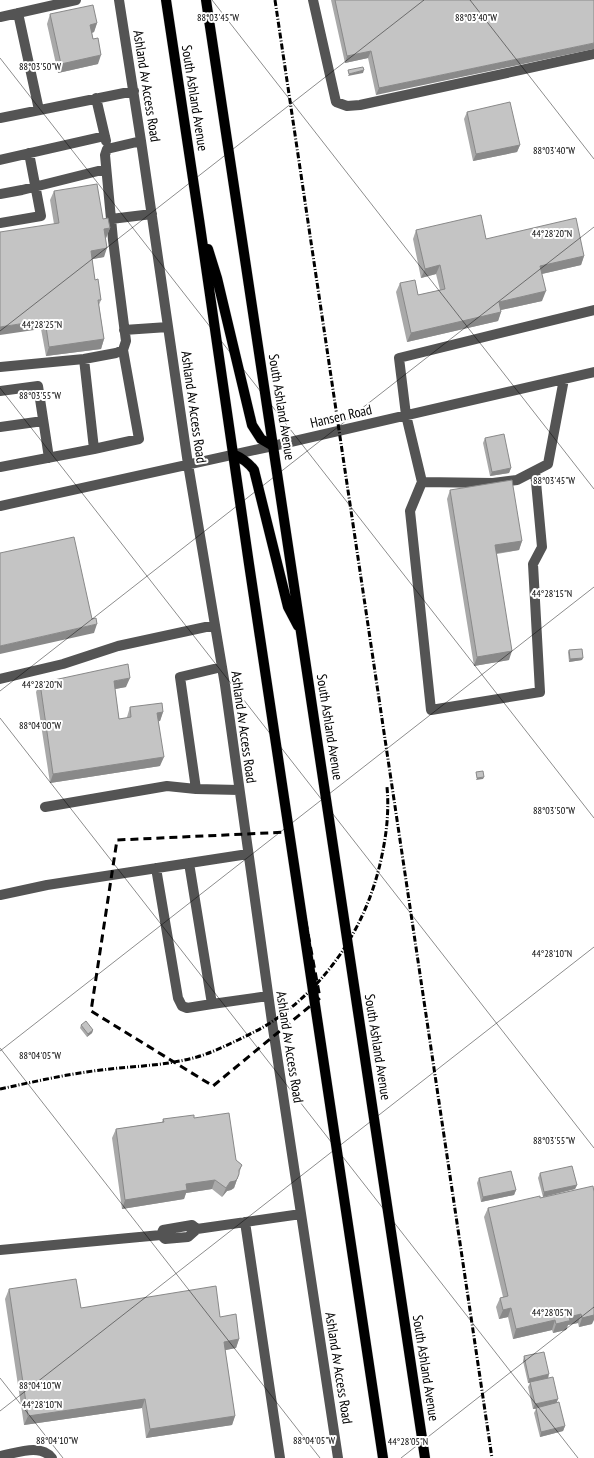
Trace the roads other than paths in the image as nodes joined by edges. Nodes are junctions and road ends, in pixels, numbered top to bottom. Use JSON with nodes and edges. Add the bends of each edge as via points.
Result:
{"nodes":[{"id":1,"x":76,"y":0,"type":"edge"},
{"id":2,"x":119,"y":0,"type":"edge"},
{"id":3,"x":166,"y":0,"type":"edge"},
{"id":4,"x":206,"y":0,"type":"edge"},
{"id":5,"x":313,"y":0,"type":"edge"},
{"id":6,"x":18,"y":13,"type":"junction"},
{"id":7,"x":0,"y":17,"type":"edge"},
{"id":8,"x":594,"y":54,"type":"edge"},
{"id":9,"x":134,"y":91,"type":"junction"},
{"id":10,"x":96,"y":98,"type":"junction"},
{"id":11,"x":39,"y":110,"type":"junction"},
{"id":12,"x":0,"y":118,"type":"edge"},
{"id":13,"x":104,"y":136,"type":"junction"},
{"id":14,"x":141,"y":142,"type":"junction"},
{"id":15,"x":107,"y":149,"type":"junction"},
{"id":16,"x":29,"y":153,"type":"junction"},
{"id":17,"x":0,"y":160,"type":"edge"},
{"id":18,"x":106,"y":169,"type":"junction"},
{"id":19,"x":36,"y":186,"type":"junction"},
{"id":20,"x":0,"y":194,"type":"edge"},
{"id":21,"x":152,"y":214,"type":"junction"},
{"id":22,"x":199,"y":218,"type":"junction"},
{"id":23,"x":111,"y":220,"type":"junction"},
{"id":24,"x":0,"y":223,"type":"edge"},
{"id":25,"x":594,"y":310,"type":"edge"},
{"id":26,"x":168,"y":327,"type":"junction"},
{"id":27,"x":124,"y":330,"type":"junction"},
{"id":28,"x":123,"y":350,"type":"junction"},
{"id":29,"x":84,"y":359,"type":"junction"},
{"id":30,"x":0,"y":367,"type":"edge"},
{"id":31,"x":594,"y":372,"type":"edge"},
{"id":32,"x":564,"y":378,"type":"junction"},
{"id":33,"x":0,"y":391,"type":"edge"},
{"id":34,"x":406,"y":415,"type":"junction"},
{"id":35,"x":43,"y":421,"type":"junction"},
{"id":36,"x":0,"y":427,"type":"edge"},
{"id":37,"x":273,"y":446,"type":"junction"},
{"id":38,"x":94,"y":449,"type":"junction"},
{"id":39,"x":233,"y":454,"type":"junction"},
{"id":40,"x":49,"y":458,"type":"junction"},
{"id":41,"x":188,"y":464,"type":"junction"},
{"id":42,"x":0,"y":467,"type":"edge"},
{"id":43,"x":535,"y":471,"type":"junction"},
{"id":44,"x":422,"y":482,"type":"junction"},
{"id":45,"x":0,"y":506,"type":"edge"},
{"id":46,"x":215,"y":625,"type":"junction"},
{"id":47,"x":302,"y":634,"type":"junction"},
{"id":48,"x":222,"y":667,"type":"junction"},
{"id":49,"x":0,"y":679,"type":"edge"},
{"id":50,"x":196,"y":789,"type":"junction"},
{"id":51,"x":239,"y":790,"type":"junction"},
{"id":52,"x":45,"y":807,"type":"dead end"},
{"id":53,"x":248,"y":854,"type":"junction"},
{"id":54,"x":189,"y":863,"type":"junction"},
{"id":55,"x":156,"y":868,"type":"junction"},
{"id":56,"x":0,"y":895,"type":"edge"},
{"id":57,"x":268,"y":996,"type":"junction"},
{"id":58,"x":212,"y":1004,"type":"junction"},
{"id":59,"x":301,"y":1214,"type":"junction"},
{"id":60,"x":245,"y":1222,"type":"junction"},
{"id":61,"x":0,"y":1250,"type":"edge"},
{"id":62,"x":0,"y":1456,"type":"edge"},
{"id":63,"x":52,"y":1458,"type":"edge"},
{"id":64,"x":280,"y":1458,"type":"edge"},
{"id":65,"x":338,"y":1458,"type":"edge"},
{"id":66,"x":383,"y":1458,"type":"edge"},
{"id":67,"x":425,"y":1458,"type":"edge"}],
"edges":[{"from":1,"to":6,"type":"street"},
{"from":2,"to":9,"type":"street","name":"Ashland Av Access Road"},
{"from":3,"to":22,"type":"main road","name":"South Ashland Avenue"},
{"from":4,"to":37,"type":"main road","name":"South Ashland Avenue"},
{"from":5,"to":8,"type":"street","via":[[336,102],[347,106]]},
{"from":6,"to":7,"type":"street"},
{"from":6,"to":11,"type":"street"},
{"from":9,"to":10,"type":"street"},
{"from":9,"to":14,"type":"street","name":"Ashland Av Access Road"},
{"from":10,"to":11,"type":"street"},
{"from":10,"to":13,"type":"street"},
{"from":11,"to":12,"type":"street"},
{"from":13,"to":15,"type":"street"},
{"from":13,"to":16,"type":"street"},
{"from":14,"to":15,"type":"street"},
{"from":14,"to":21,"type":"street","name":"Ashland Av Access Road"},
{"from":15,"to":18,"type":"street"},
{"from":16,"to":17,"type":"street"},
{"from":16,"to":19,"type":"street"},
{"from":18,"to":19,"type":"street"},
{"from":18,"to":23,"type":"street"},
{"from":19,"to":20,"type":"street"},
{"from":19,"to":24,"type":"street","via":[[42,216]]},
{"from":21,"to":23,"type":"street"},
{"from":21,"to":26,"type":"street","name":"Ashland Av Access Road"},
{"from":22,"to":37,"type":"main road","via":[[217,278],[252,425],[261,439]]},
{"from":22,"to":39,"type":"main road","name":"South Ashland Avenue"},
{"from":23,"to":27,"type":"street"},
{"from":25,"to":34,"type":"street","via":[[399,358]]},
{"from":26,"to":27,"type":"street"},
{"from":26,"to":41,"type":"street","name":"Ashland Av Access Road"},
{"from":27,"to":28,"type":"street","via":[[126,342]]},
{"from":28,"to":29,"type":"street"},
{"from":28,"to":38,"type":"street","via":[[139,439]]},
{"from":29,"to":30,"type":"street"},
{"from":29,"to":38,"type":"street"},
{"from":31,"to":32,"type":"street","name":"Hansen Road"},
{"from":32,"to":34,"type":"street","name":"Hansen Road"},
{"from":32,"to":43,"type":"street","via":[[548,464]]},
{"from":33,"to":35,"type":"street","via":[[38,386]]},
{"from":34,"to":37,"type":"street","name":"Hansen Road"},
{"from":34,"to":44,"type":"street"},
{"from":35,"to":36,"type":"street"},
{"from":35,"to":40,"type":"street"},
{"from":37,"to":39,"type":"street","name":"Hansen Road"},
{"from":37,"to":47,"type":"main road","name":"South Ashland Avenue"},
{"from":38,"to":40,"type":"street"},
{"from":39,"to":41,"type":"street","name":"Hansen Road"},
{"from":39,"to":47,"type":"main road","via":[[243,459],[254,470],[288,607]]},
{"from":39,"to":66,"type":"main road","name":"South Ashland Avenue"},
{"from":40,"to":42,"type":"street"},
{"from":41,"to":45,"type":"street","name":"Hansen Road"},
{"from":41,"to":46,"type":"street","name":"Ashland Av Access Road"},
{"from":43,"to":44,"type":"street","via":[[517,480]]},
{"from":43,"to":44,"type":"street","via":[[542,548],[533,564],[540,692],[431,710],[410,511]]},
{"from":46,"to":48,"type":"street","name":"Ashland Av Access Road"},
{"from":46,"to":49,"type":"street","via":[[118,646],[63,664]]},
{"from":47,"to":67,"type":"main road","name":"South Ashland Avenue"},
{"from":48,"to":50,"type":"street","via":[[180,677]]},
{"from":48,"to":51,"type":"street","name":"Ashland Av Access Road"},
{"from":50,"to":51,"type":"street"},
{"from":50,"to":52,"type":"street","via":[[167,786]]},
{"from":51,"to":53,"type":"street","name":"Ashland Av Access Road"},
{"from":53,"to":54,"type":"street"},
{"from":53,"to":57,"type":"street","name":"Ashland Av Access Road"},
{"from":54,"to":55,"type":"street"},
{"from":54,"to":58,"type":"street"},
{"from":55,"to":56,"type":"street"},
{"from":55,"to":58,"type":"street","via":[[178,998],[182,1006],[187,1008]]},
{"from":57,"to":58,"type":"street"},
{"from":57,"to":59,"type":"street","name":"Ashland Av Access Road"},
{"from":59,"to":60,"type":"street"},
{"from":59,"to":65,"type":"street","name":"Ashland Av Access Road"},
{"from":60,"to":61,"type":"street","via":[[197,1229],[192,1225],[176,1227],[163,1230],[161,1235]]},
{"from":60,"to":64,"type":"street"},
{"from":62,"to":63,"type":"street","via":[[38,1449],[48,1453]]}]}
